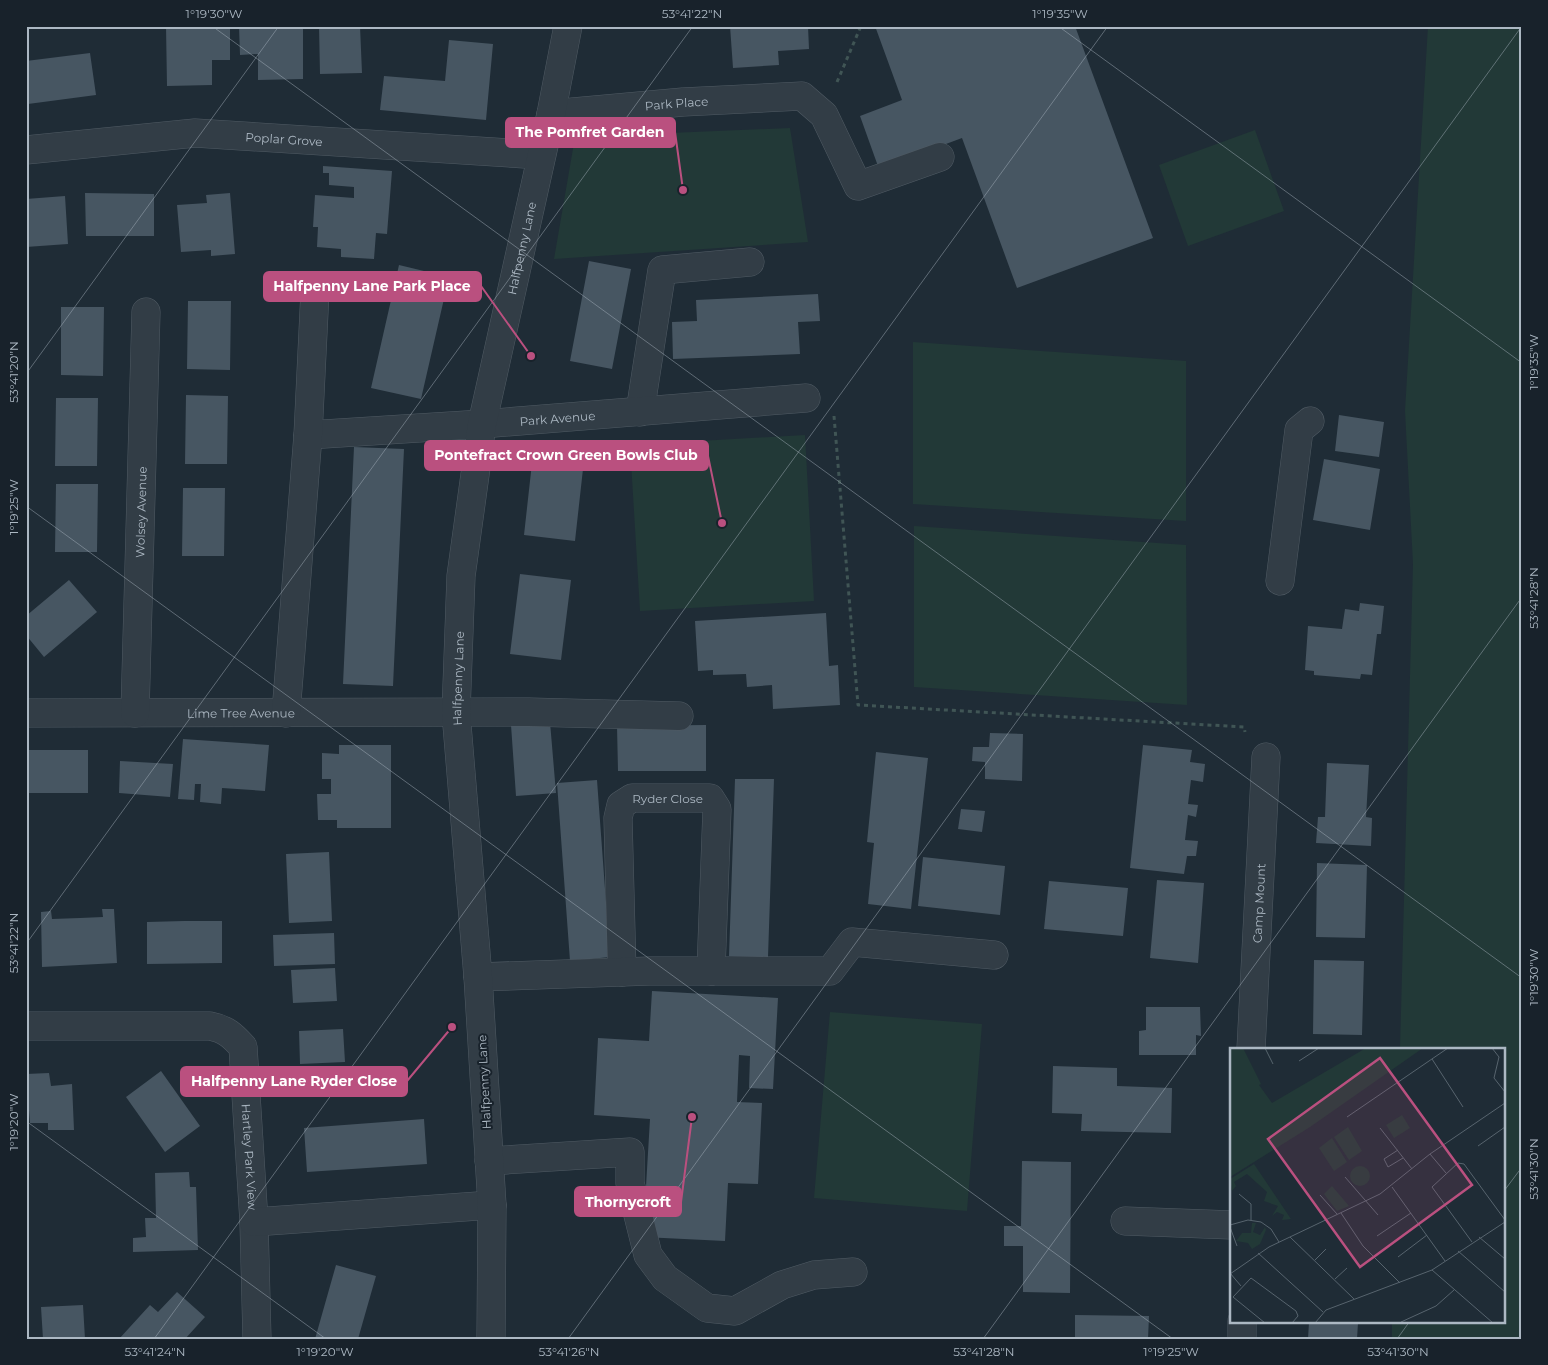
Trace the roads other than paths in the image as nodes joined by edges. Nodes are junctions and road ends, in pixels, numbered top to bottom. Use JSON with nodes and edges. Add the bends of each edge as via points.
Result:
{"nodes":[{"id":1,"x":568,"y":26,"type":"edge"},
{"id":2,"x":551,"y":114,"type":"junction"},
{"id":3,"x":26,"y":150,"type":"edge"},
{"id":4,"x":541,"y":155,"type":"junction"},
{"id":5,"x":940,"y":157,"type":"dead end"},
{"id":6,"x":750,"y":262,"type":"dead end"},
{"id":7,"x":315,"y":292,"type":"dead end"},
{"id":8,"x":146,"y":312,"type":"dead end"},
{"id":9,"x":806,"y":398,"type":"road end"},
{"id":10,"x":640,"y":412,"type":"junction"},
{"id":11,"x":1310,"y":421,"type":"dead end"},
{"id":12,"x":482,"y":424,"type":"junction"},
{"id":13,"x":308,"y":435,"type":"junction"},
{"id":14,"x":1280,"y":581,"type":"dead end"},
{"id":15,"x":26,"y":713,"type":"edge"},
{"id":16,"x":135,"y":713,"type":"junction"},
{"id":17,"x":286,"y":713,"type":"junction"},
{"id":18,"x":456,"y":713,"type":"junction"},
{"id":19,"x":679,"y":716,"type":"dead end"},
{"id":20,"x":1266,"y":757,"type":"road end"},
{"id":21,"x":994,"y":955,"type":"dead end"},
{"id":22,"x":711,"y":971,"type":"junction"},
{"id":23,"x":622,"y":972,"type":"junction"},
{"id":24,"x":478,"y":978,"type":"junction"},
{"id":25,"x":26,"y":1026,"type":"edge"},
{"id":26,"x":1251,"y":1048,"type":"edge"},
{"id":27,"x":489,"y":1161,"type":"junction"},
{"id":28,"x":492,"y":1205,"type":"junction"},
{"id":29,"x":1125,"y":1221,"type":"dead end"},
{"id":30,"x":254,"y":1222,"type":"junction"},
{"id":31,"x":1230,"y":1225,"type":"edge"},
{"id":32,"x":854,"y":1272,"type":"dead end"},
{"id":33,"x":1242,"y":1322,"type":"edge"},
{"id":34,"x":257,"y":1339,"type":"edge"},
{"id":35,"x":491,"y":1339,"type":"edge"},
{"id":36,"x":1242,"y":1339,"type":"edge"}],
"edges":[{"from":1,"to":2,"type":"street","name":"Halfpenny Lane"},
{"from":2,"to":4,"type":"street","name":"Halfpenny Lane"},
{"from":2,"to":5,"type":"street","name":"Park Place","via":[[683,102],[802,96],[824,115],[858,186]]},
{"from":3,"to":4,"type":"street","name":"Poplar Grove","via":[[195,133]]},
{"from":4,"to":12,"type":"street","name":"Halfpenny Lane"},
{"from":6,"to":10,"type":"street","via":[[662,270]]},
{"from":7,"to":13,"type":"street"},
{"from":8,"to":16,"type":"street","name":"Wolsey Avenue"},
{"from":9,"to":10,"type":"street","name":"Park Avenue"},
{"from":10,"to":12,"type":"street","name":"Park Avenue"},
{"from":11,"to":14,"type":"street","via":[[1299,430]]},
{"from":12,"to":13,"type":"street","name":"Park Avenue"},
{"from":12,"to":18,"type":"street","name":"Halfpenny Lane","via":[[461,576]]},
{"from":13,"to":17,"type":"street"},
{"from":15,"to":16,"type":"street","name":"Lime Tree Avenue"},
{"from":16,"to":17,"type":"street","name":"Lime Tree Avenue"},
{"from":17,"to":18,"type":"street","name":"Lime Tree Avenue"},
{"from":18,"to":19,"type":"street","name":"Lime Tree Avenue"},
{"from":18,"to":24,"type":"street","name":"Halfpenny Lane"},
{"from":20,"to":26,"type":"street","name":"Camp Mount"},
{"from":21,"to":22,"type":"street","via":[[852,942],[830,971]]},
{"from":22,"to":23,"type":"street"},
{"from":22,"to":23,"type":"street","name":"Ryder Close","via":[[717,809],[710,798],[632,798],[621,804],[618,818]]},
{"from":23,"to":24,"type":"street"},
{"from":24,"to":27,"type":"street","name":"Halfpenny Lane"},
{"from":25,"to":30,"type":"street","name":"Hartley Park View","via":[[182,1025],[216,1028],[232,1035],[243,1048]]},
{"from":27,"to":28,"type":"street","name":"Halfpenny Lane"},
{"from":27,"to":32,"type":"street","via":[[630,1152],[630,1183],[648,1256],[665,1278],[707,1308],[735,1311],[782,1285],[814,1275]]},
{"from":28,"to":30,"type":"street","name":"Hartley Park View"},
{"from":28,"to":35,"type":"street","name":"Halfpenny Lane"},
{"from":29,"to":31,"type":"street"},
{"from":30,"to":34,"type":"street"},
{"from":33,"to":36,"type":"street"}]}
